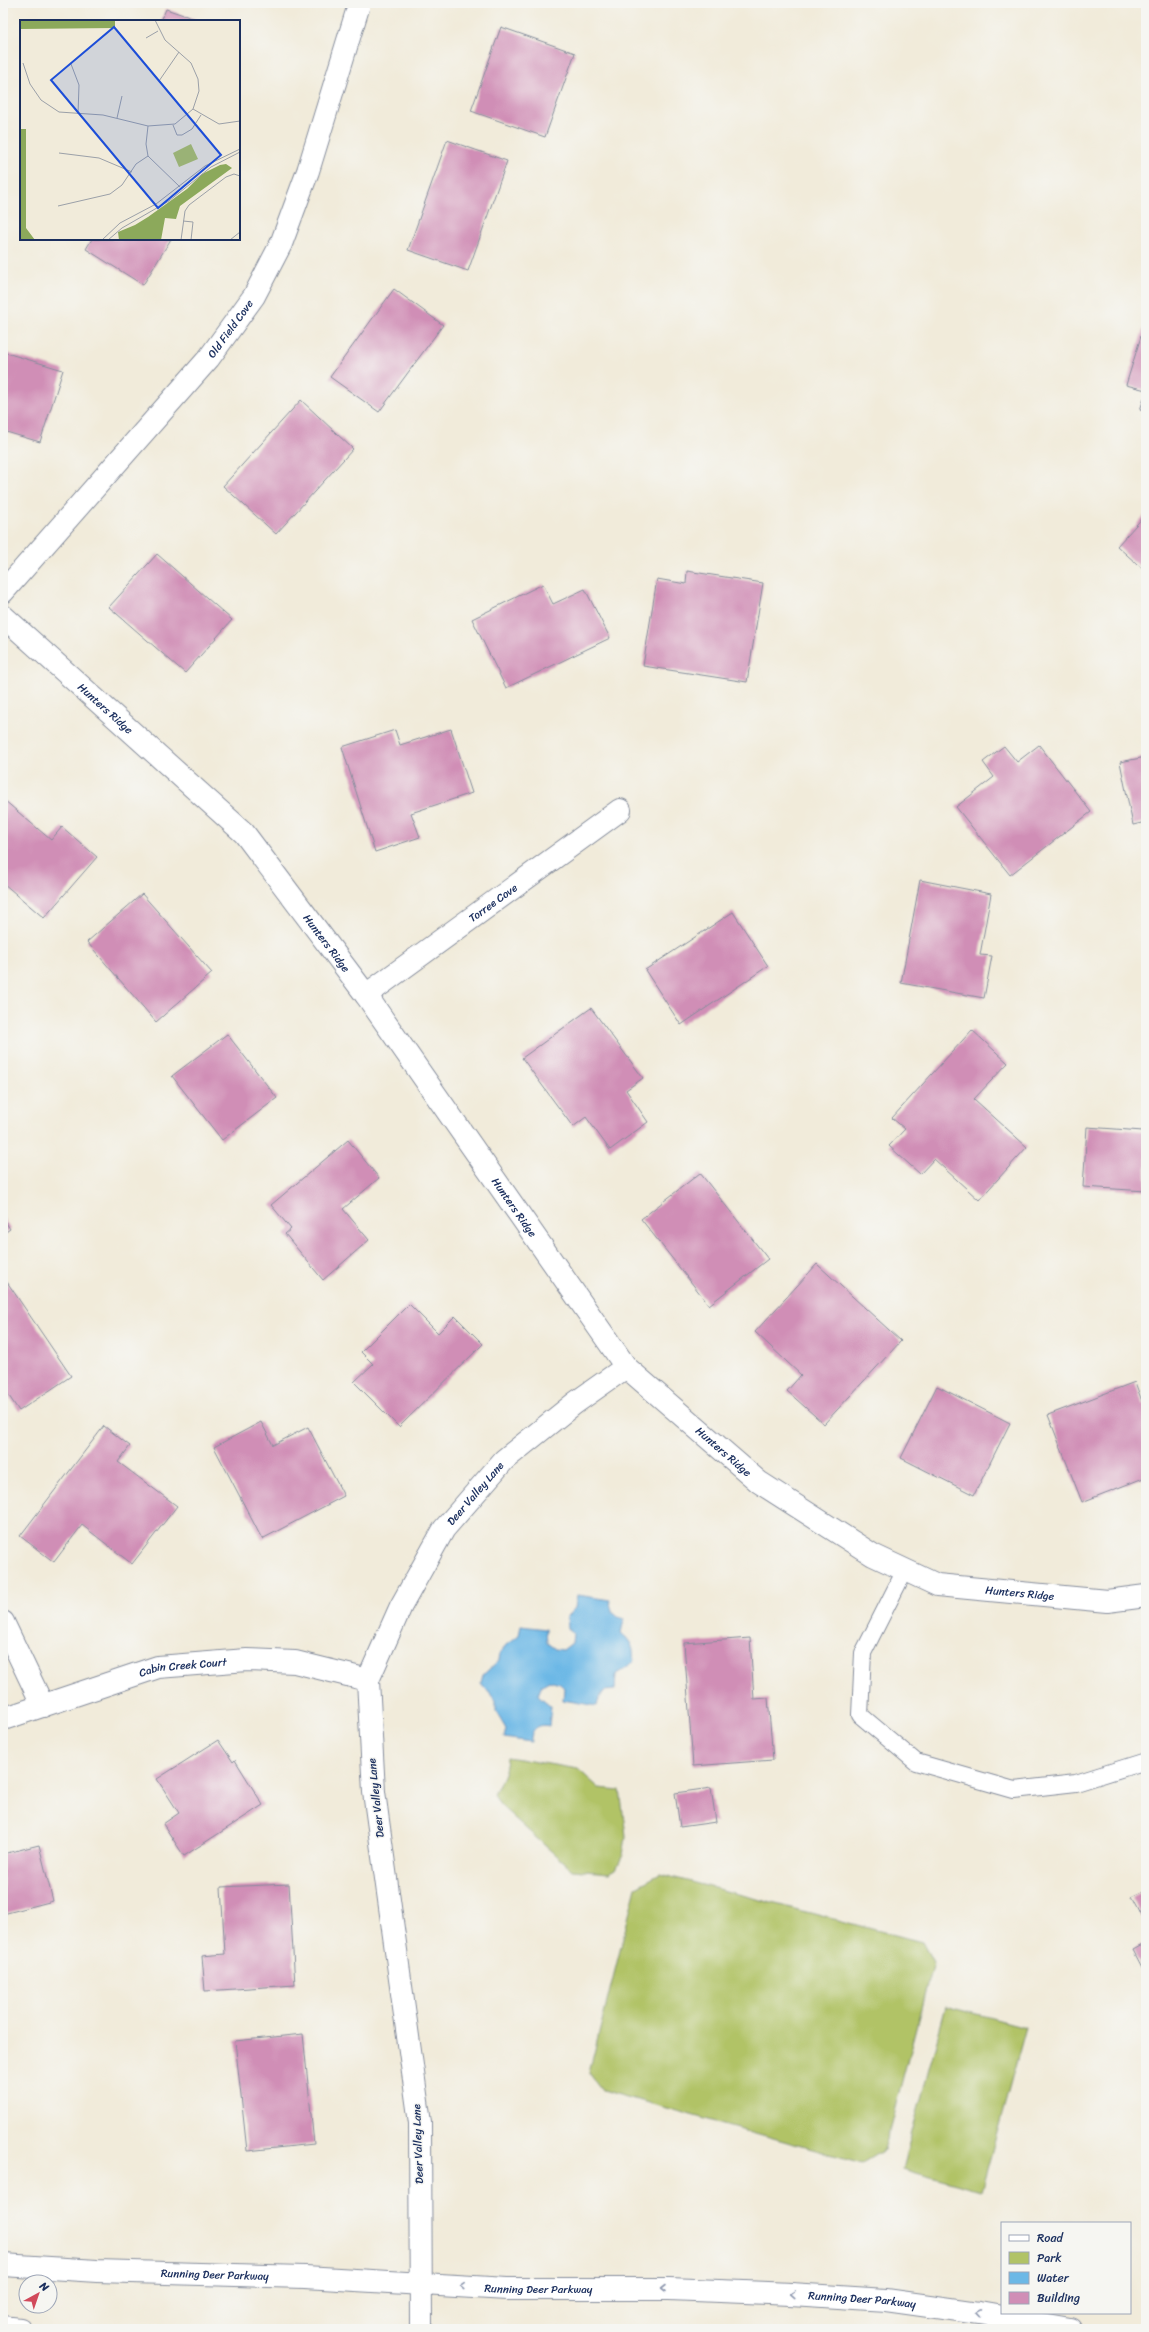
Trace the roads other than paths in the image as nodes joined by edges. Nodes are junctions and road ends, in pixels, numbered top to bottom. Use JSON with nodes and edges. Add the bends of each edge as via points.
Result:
{"nodes":[{"id":1,"x":358,"y":8,"type":"dead end"},
{"id":2,"x":3,"y":592,"type":"edge"},
{"id":3,"x":3,"y":616,"type":"edge"},
{"id":4,"x":620,"y":810,"type":"dead end"},
{"id":5,"x":366,"y":995,"type":"junction"},
{"id":6,"x":626,"y":1366,"type":"junction"},
{"id":7,"x":905,"y":1570,"type":"junction"},
{"id":8,"x":1146,"y":1596,"type":"edge"},
{"id":9,"x":3,"y":1622,"type":"edge"},
{"id":10,"x":368,"y":1680,"type":"junction"},
{"id":11,"x":43,"y":1706,"type":"junction"},
{"id":12,"x":3,"y":1719,"type":"edge"},
{"id":13,"x":1146,"y":1761,"type":"edge"},
{"id":14,"x":3,"y":2265,"type":"edge"},
{"id":15,"x":421,"y":2283,"type":"junction"},
{"id":16,"x":3,"y":2327,"type":"edge"},
{"id":17,"x":20,"y":2329,"type":"edge"},
{"id":18,"x":421,"y":2329,"type":"edge"},
{"id":19,"x":1071,"y":2329,"type":"edge"}],
"edges":[{"from":1,"to":2,"type":"street","name":"Old Field Cove","via":[[305,178],[281,244],[254,296],[209,358]]},
{"from":3,"to":5,"type":"street","name":"Hunters Ridge","via":[[244,834]]},
{"from":4,"to":5,"type":"street","name":"Torree Cove"},
{"from":5,"to":6,"type":"street","name":"Hunters Ridge"},
{"from":6,"to":7,"type":"street","name":"Hunters Ridge","via":[[759,1482],[874,1555]]},
{"from":6,"to":10,"type":"street","name":"Deer Valley Lane","via":[[504,1460],[444,1529],[401,1606]]},
{"from":7,"to":8,"type":"street","name":"Hunters Ridge","via":[[937,1585],[1107,1601]]},
{"from":7,"to":13,"type":"lane","via":[[863,1653],[860,1715],[916,1762],[1014,1790],[1076,1783]]},
{"from":9,"to":11,"type":"street"},
{"from":10,"to":11,"type":"street","name":"Cabin Creek Court","via":[[295,1662],[247,1660],[158,1667]]},
{"from":10,"to":15,"type":"street","name":"Deer Valley Lane","via":[[374,1792],[420,2123]]},
{"from":11,"to":12,"type":"street","name":"Cabin Creek Court"},
{"from":14,"to":15,"type":"street","name":"Running Deer Parkway","via":[[90,2271]]},
{"from":15,"to":18,"type":"street","name":"Deer Valley Lane"},
{"from":19,"to":15,"type":"street","name":"Running Deer Parkway","one_way":true,"via":[[886,2300],[669,2289],[507,2289]]},
{"from":16,"to":17,"type":"street"}]}
